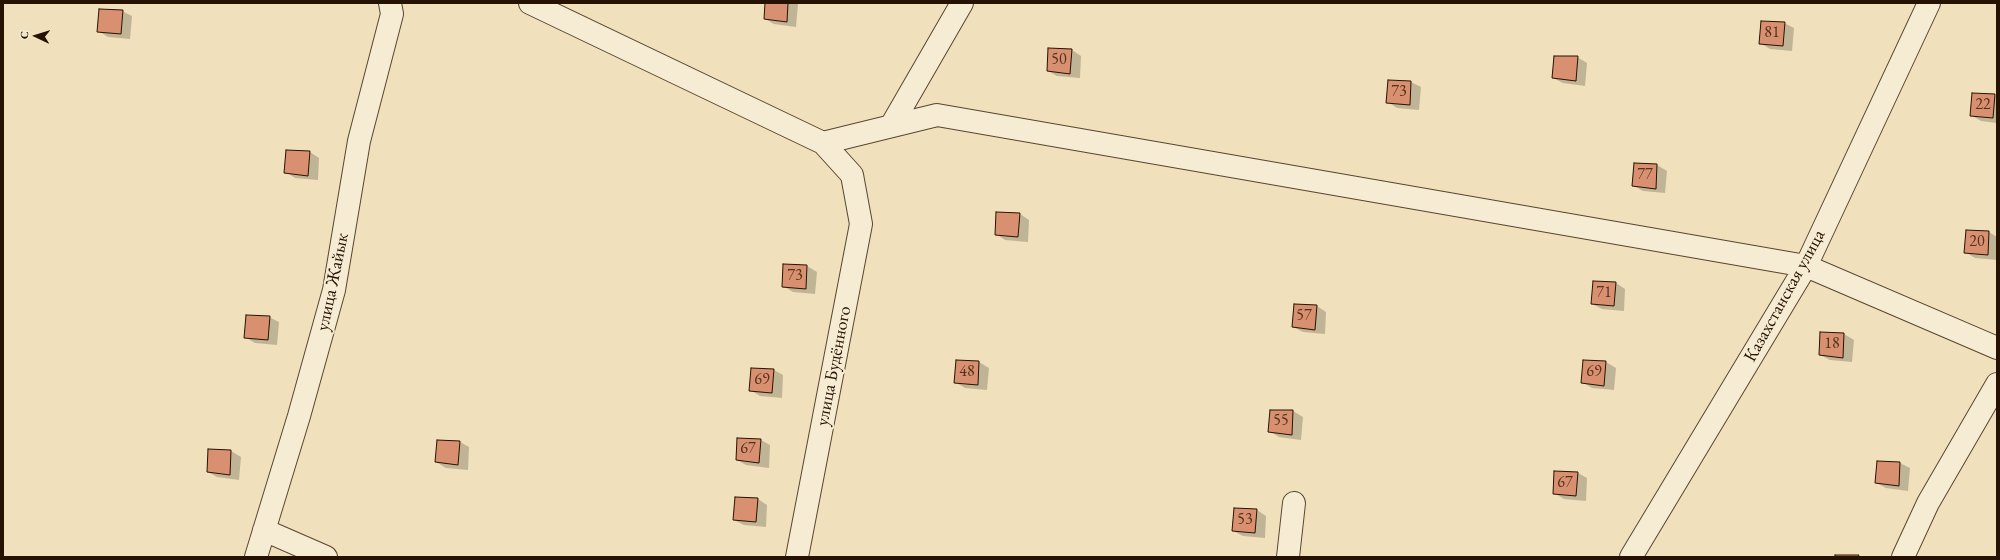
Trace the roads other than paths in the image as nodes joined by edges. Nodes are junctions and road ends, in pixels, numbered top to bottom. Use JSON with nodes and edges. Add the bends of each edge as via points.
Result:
{"nodes":[{"id":1,"x":390,"y":3,"type":"edge"},
{"id":2,"x":530,"y":3,"type":"edge"},
{"id":3,"x":962,"y":3,"type":"edge"},
{"id":4,"x":1929,"y":3,"type":"edge"},
{"id":5,"x":891,"y":126,"type":"junction"},
{"id":6,"x":824,"y":143,"type":"junction"},
{"id":7,"x":1806,"y":266,"type":"junction"},
{"id":8,"x":1997,"y":348,"type":"edge"},
{"id":9,"x":1997,"y":384,"type":"edge"},
{"id":10,"x":1294,"y":504,"type":"dead end"},
{"id":11,"x":264,"y":530,"type":"junction"},
{"id":12,"x":254,"y":556,"type":"edge"},
{"id":13,"x":326,"y":557,"type":"edge"},
{"id":14,"x":797,"y":557,"type":"edge"},
{"id":15,"x":1288,"y":557,"type":"edge"},
{"id":16,"x":1631,"y":557,"type":"edge"},
{"id":17,"x":1903,"y":557,"type":"edge"}],
"edges":[{"from":1,"to":11,"type":"street","name":"улица Жайык","via":[[392,14],[359,141],[334,290],[300,416]]},
{"from":2,"to":6,"type":"street"},
{"from":3,"to":5,"type":"street"},
{"from":4,"to":7,"type":"street","name":"Казахстанская улица"},
{"from":5,"to":6,"type":"street"},
{"from":5,"to":7,"type":"street","via":[[937,115]]},
{"from":6,"to":14,"type":"street","name":"улица Будённого","via":[[852,175],[861,224]]},
{"from":7,"to":8,"type":"street"},
{"from":7,"to":16,"type":"street","name":"Казахстанская улица"},
{"from":9,"to":17,"type":"street","via":[[1928,503]]},
{"from":10,"to":15,"type":"street"},
{"from":11,"to":12,"type":"street","name":"улица Жайык"},
{"from":11,"to":13,"type":"street"}]}
